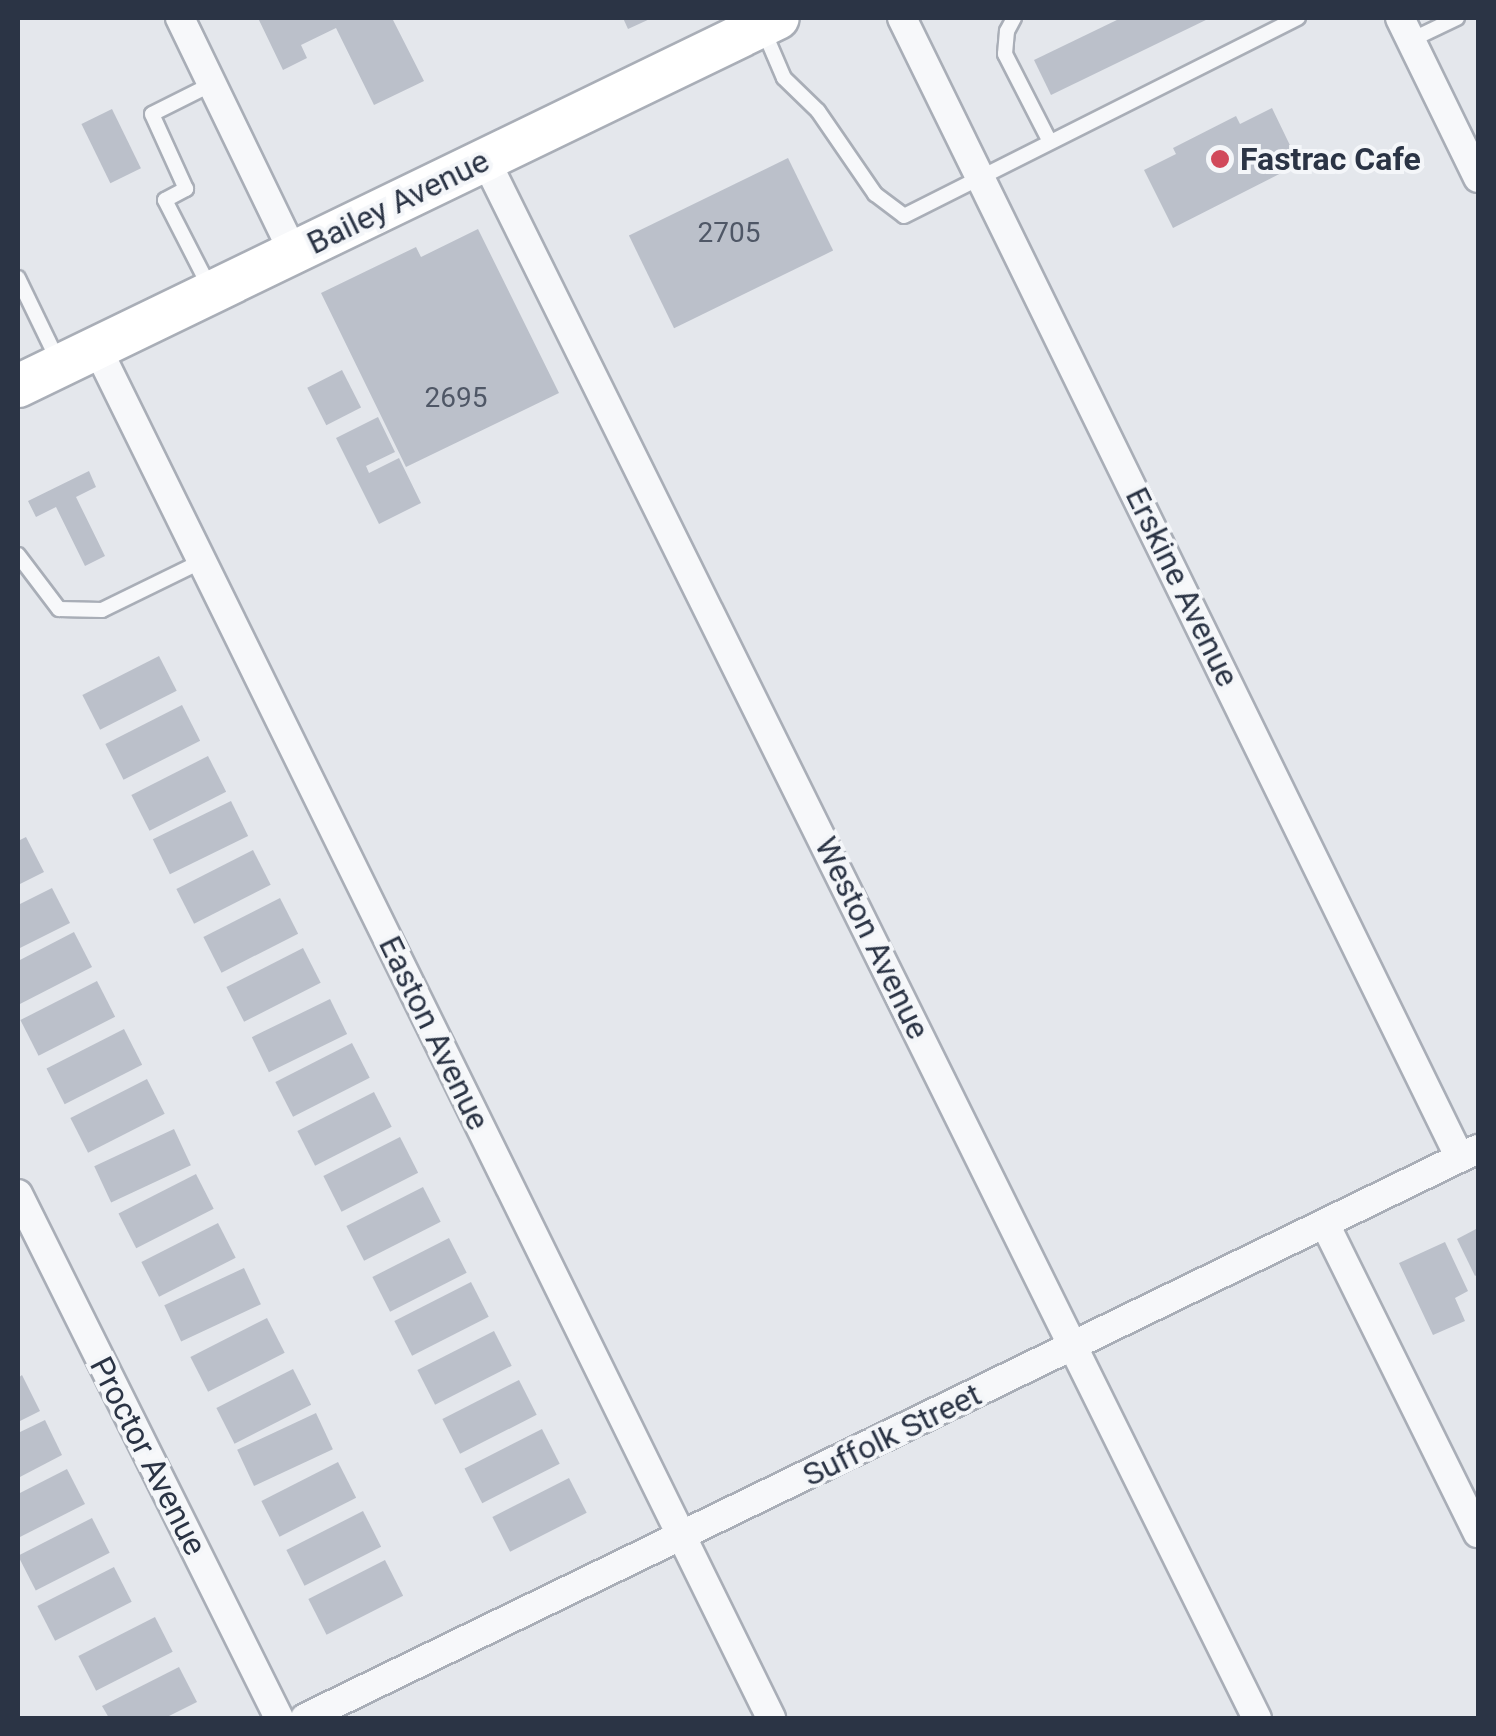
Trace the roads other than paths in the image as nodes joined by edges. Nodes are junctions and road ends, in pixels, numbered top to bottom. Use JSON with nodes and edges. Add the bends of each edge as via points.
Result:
{"nodes":[{"id":1,"x":180,"y":18,"type":"edge"},
{"id":2,"x":902,"y":18,"type":"edge"},
{"id":3,"x":1014,"y":18,"type":"edge"},
{"id":4,"x":1298,"y":18,"type":"edge"},
{"id":5,"x":1457,"y":18,"type":"edge"},
{"id":6,"x":749,"y":25,"type":"edge"},
{"id":7,"x":1405,"y":28,"type":"edge"},
{"id":8,"x":212,"y":84,"type":"junction"},
{"id":9,"x":1049,"y":140,"type":"junction"},
{"id":10,"x":485,"y":159,"type":"junction"},
{"id":11,"x":980,"y":174,"type":"junction"},
{"id":12,"x":1478,"y":178,"type":"edge"},
{"id":13,"x":294,"y":252,"type":"junction"},
{"id":14,"x":18,"y":278,"type":"edge"},
{"id":15,"x":212,"y":292,"type":"junction"},
{"id":16,"x":23,"y":304,"type":"edge"},
{"id":17,"x":78,"y":357,"type":"junction"},
{"id":18,"x":18,"y":386,"type":"edge"},
{"id":19,"x":18,"y":555,"type":"edge"},
{"id":20,"x":202,"y":561,"type":"junction"},
{"id":21,"x":1469,"y":1154,"type":"edge"},
{"id":22,"x":18,"y":1194,"type":"edge"},
{"id":23,"x":1325,"y":1224,"type":"junction"},
{"id":24,"x":1074,"y":1346,"type":"junction"},
{"id":25,"x":1478,"y":1533,"type":"edge"},
{"id":26,"x":682,"y":1537,"type":"junction"},
{"id":27,"x":279,"y":1718,"type":"edge"},
{"id":28,"x":305,"y":1718,"type":"edge"},
{"id":29,"x":771,"y":1718,"type":"edge"},
{"id":30,"x":1257,"y":1718,"type":"edge"}],
"edges":[{"from":1,"to":8,"type":"street"},
{"from":2,"to":11,"type":"street","name":"Erskine Avenue"},
{"from":3,"to":9,"type":"lane","via":[[1006,54]]},
{"from":4,"to":9,"type":"lane"},
{"from":5,"to":7,"type":"lane"},
{"from":6,"to":10,"type":"main road","name":"Bailey Avenue"},
{"from":6,"to":11,"type":"lane","via":[[875,194],[904,216]]},
{"from":7,"to":12,"type":"street"},
{"from":8,"to":13,"type":"street"},
{"from":8,"to":15,"type":"lane","via":[[152,114],[186,190],[165,200]]},
{"from":9,"to":11,"type":"lane"},
{"from":10,"to":13,"type":"main road","name":"Bailey Avenue"},
{"from":10,"to":24,"type":"street","name":"Weston Avenue"},
{"from":11,"to":21,"type":"street","name":"Erskine Avenue"},
{"from":13,"to":15,"type":"main road","name":"Bailey Avenue"},
{"from":14,"to":16,"type":"lane"},
{"from":15,"to":17,"type":"main road","name":"Bailey Avenue"},
{"from":16,"to":17,"type":"lane"},
{"from":17,"to":18,"type":"main road","name":"Bailey Avenue"},
{"from":17,"to":20,"type":"street","name":"Easton Avenue"},
{"from":19,"to":20,"type":"lane","via":[[59,609],[102,610]]},
{"from":20,"to":26,"type":"street","name":"Easton Avenue"},
{"from":21,"to":23,"type":"street","name":"Suffolk Street"},
{"from":22,"to":27,"type":"street","name":"Proctor Avenue"},
{"from":23,"to":24,"type":"street","name":"Suffolk Street"},
{"from":23,"to":25,"type":"street"},
{"from":24,"to":26,"type":"street","name":"Suffolk Street"},
{"from":24,"to":30,"type":"street","name":"Weston Avenue"},
{"from":26,"to":28,"type":"street","name":"Suffolk Street"},
{"from":26,"to":29,"type":"street","name":"Easton Avenue"}]}
